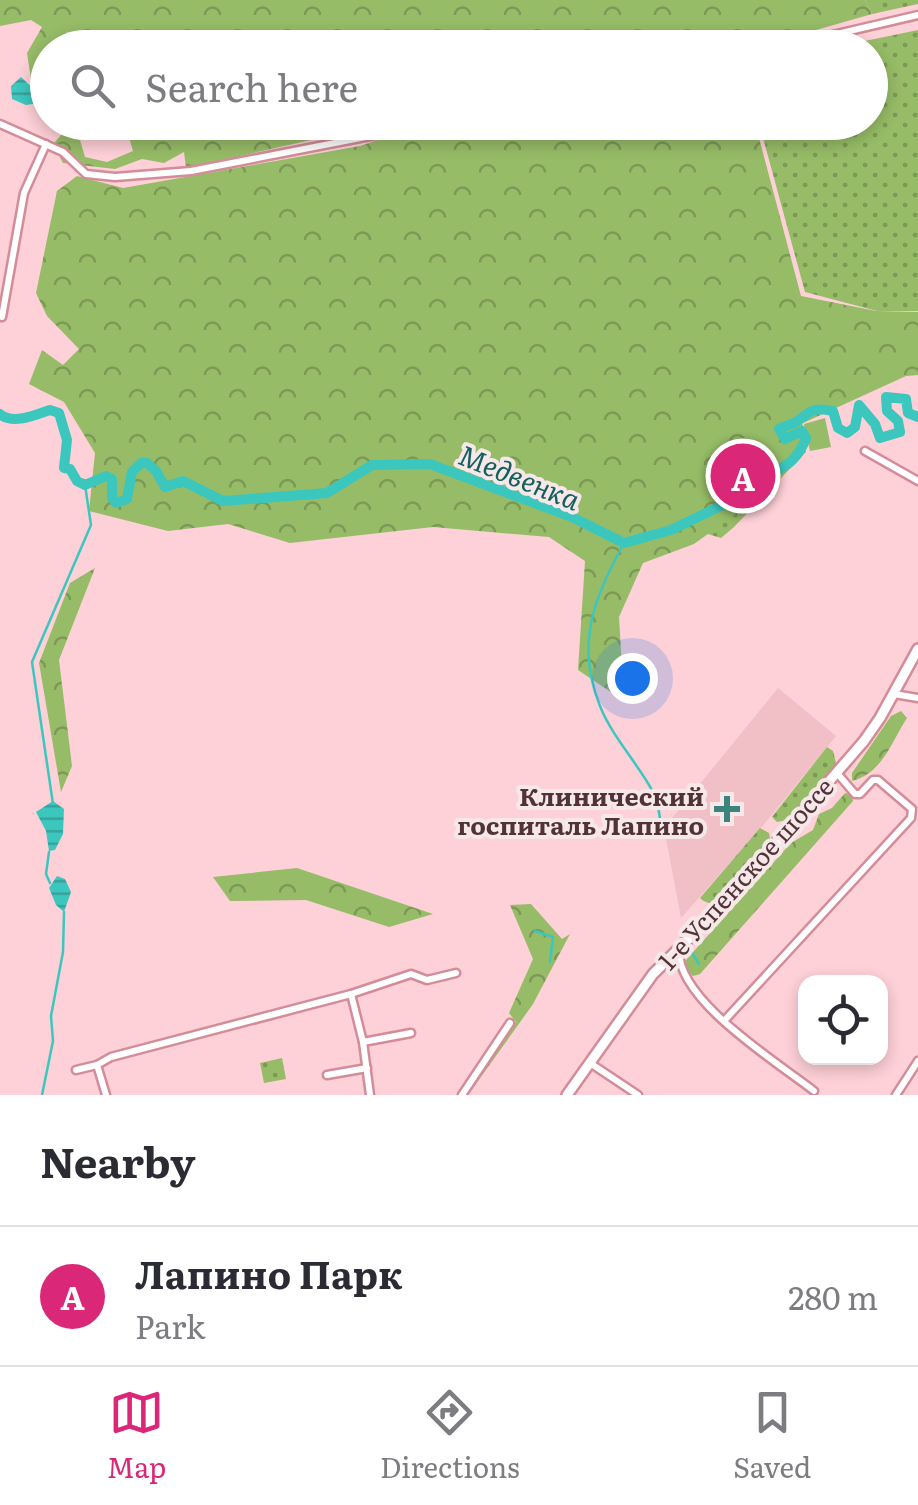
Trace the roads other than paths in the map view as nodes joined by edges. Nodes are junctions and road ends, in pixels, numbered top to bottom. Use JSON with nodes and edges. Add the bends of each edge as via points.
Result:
{"nodes":[{"id":1,"x":918,"y":15,"type":"edge"},
{"id":2,"x":853,"y":30,"type":"edge"},
{"id":3,"x":0,"y":124,"type":"edge"},
{"id":4,"x":30,"y":137,"type":"edge"},
{"id":5,"x":37,"y":140,"type":"edge"},
{"id":6,"x":351,"y":140,"type":"edge"},
{"id":7,"x":46,"y":144,"type":"junction"},
{"id":8,"x":4,"y":282,"type":"edge"},
{"id":9,"x":2,"y":304,"type":"edge"},
{"id":10,"x":2,"y":317,"type":"edge"},
{"id":11,"x":865,"y":451,"type":"dead end"},
{"id":12,"x":918,"y":481,"type":"edge"},
{"id":13,"x":918,"y":649,"type":"edge"},
{"id":14,"x":894,"y":694,"type":"junction"},
{"id":15,"x":918,"y":698,"type":"edge"},
{"id":16,"x":836,"y":773,"type":"junction"},
{"id":17,"x":679,"y":949,"type":"junction"},
{"id":18,"x":661,"y":965,"type":"junction"},
{"id":19,"x":682,"y":971,"type":"junction"},
{"id":20,"x":456,"y":972,"type":"dead end"},
{"id":21,"x":351,"y":994,"type":"junction"},
{"id":22,"x":724,"y":1021,"type":"junction"},
{"id":23,"x":510,"y":1023,"type":"dead end"},
{"id":24,"x":410,"y":1033,"type":"dead end"},
{"id":25,"x":363,"y":1042,"type":"junction"},
{"id":26,"x":918,"y":1062,"type":"edge"},
{"id":27,"x":590,"y":1063,"type":"junction"},
{"id":28,"x":96,"y":1065,"type":"junction"},
{"id":29,"x":367,"y":1068,"type":"junction"},
{"id":30,"x":76,"y":1070,"type":"dead end"},
{"id":31,"x":327,"y":1075,"type":"dead end"},
{"id":32,"x":814,"y":1091,"type":"dead end"},
{"id":33,"x":106,"y":1095,"type":"edge"},
{"id":34,"x":370,"y":1095,"type":"edge"},
{"id":35,"x":462,"y":1095,"type":"edge"},
{"id":36,"x":567,"y":1095,"type":"edge"},
{"id":37,"x":638,"y":1095,"type":"edge"},
{"id":38,"x":896,"y":1095,"type":"edge"}],
"edges":[{"from":1,"to":2,"type":"street"},
{"from":3,"to":4,"type":"street"},
{"from":5,"to":7,"type":"street"},
{"from":6,"to":7,"type":"street","via":[[138,177],[86,174]]},
{"from":7,"to":8,"type":"street","via":[[24,193]]},
{"from":8,"to":9,"type":"street"},
{"from":9,"to":10,"type":"street"},
{"from":11,"to":12,"type":"street"},
{"from":13,"to":14,"type":"main road","name":"1-е Успенское шоссе"},
{"from":14,"to":15,"type":"street"},
{"from":14,"to":16,"type":"main road","name":"1-е Успенское шоссе"},
{"from":16,"to":17,"type":"main road","name":"1-е Успенское шоссе"},
{"from":16,"to":22,"type":"street","via":[[855,794],[878,780],[912,809],[911,818]]},
{"from":17,"to":18,"type":"main road","name":"1-е Успенское шоссе"},
{"from":17,"to":19,"type":"street"},
{"from":18,"to":19,"type":"street"},
{"from":18,"to":27,"type":"main road","name":"1-е Успенское шоссе"},
{"from":19,"to":22,"type":"street"},
{"from":20,"to":21,"type":"street","via":[[426,980],[410,974]]},
{"from":21,"to":25,"type":"street"},
{"from":21,"to":28,"type":"street"},
{"from":22,"to":32,"type":"street"},
{"from":23,"to":35,"type":"street"},
{"from":24,"to":25,"type":"street"},
{"from":25,"to":29,"type":"street"},
{"from":26,"to":38,"type":"street"},
{"from":27,"to":36,"type":"main road","name":"1-е Успенское шоссе"},
{"from":27,"to":37,"type":"street"},
{"from":28,"to":30,"type":"street"},
{"from":28,"to":33,"type":"street"},
{"from":29,"to":31,"type":"street"},
{"from":29,"to":34,"type":"street"}]}
